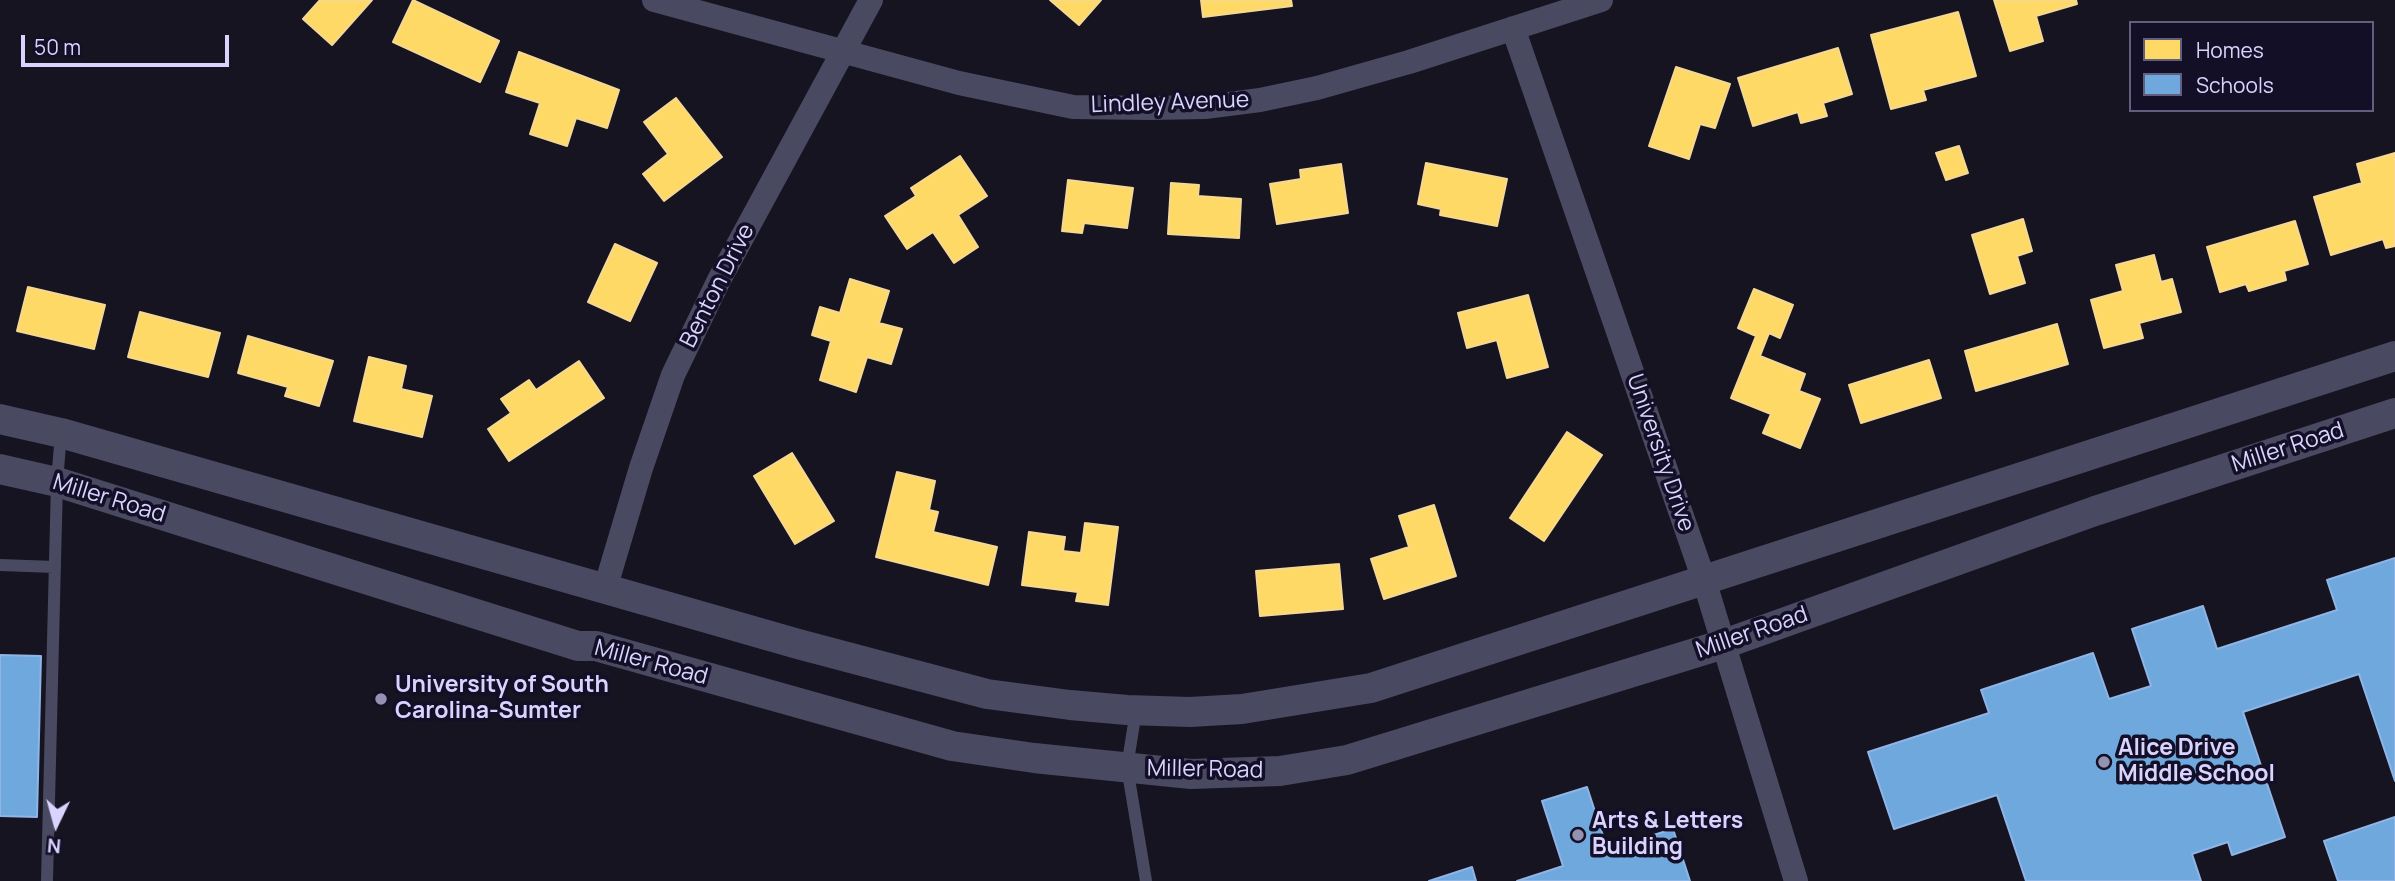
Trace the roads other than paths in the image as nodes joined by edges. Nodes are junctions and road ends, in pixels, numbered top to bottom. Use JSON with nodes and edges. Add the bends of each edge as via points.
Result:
{"nodes":[{"id":1,"x":654,"y":0,"type":"edge"},
{"id":2,"x":871,"y":0,"type":"edge"},
{"id":3,"x":1601,"y":0,"type":"edge"},
{"id":4,"x":1513,"y":28,"type":"junction"},
{"id":5,"x":844,"y":50,"type":"junction"},
{"id":6,"x":2395,"y":356,"type":"edge"},
{"id":7,"x":2395,"y":414,"type":"edge"},
{"id":8,"x":0,"y":419,"type":"edge"},
{"id":9,"x":61,"y":433,"type":"junction"},
{"id":10,"x":0,"y":469,"type":"edge"},
{"id":11,"x":57,"y":482,"type":"junction"},
{"id":12,"x":0,"y":565,"type":"edge"},
{"id":13,"x":55,"y":567,"type":"junction"},
{"id":14,"x":1703,"y":580,"type":"junction"},
{"id":15,"x":605,"y":589,"type":"junction"},
{"id":16,"x":1724,"y":644,"type":"junction"},
{"id":17,"x":1136,"y":711,"type":"junction"},
{"id":18,"x":1127,"y":767,"type":"junction"},
{"id":19,"x":47,"y":881,"type":"edge"},
{"id":20,"x":1146,"y":881,"type":"edge"},
{"id":21,"x":1796,"y":881,"type":"edge"}],
"edges":[{"from":1,"to":5,"type":"street","name":"Lindley Avenue"},
{"from":2,"to":5,"type":"street","name":"Benton Drive"},
{"from":3,"to":4,"type":"street","name":"Lindley Avenue"},
{"from":4,"to":5,"type":"street","name":"Lindley Avenue","via":[[1317,88],[1205,107],[1073,107],[959,83]]},
{"from":4,"to":14,"type":"street","name":"University Drive"},
{"from":5,"to":15,"type":"street","name":"Benton Drive","via":[[719,280],[673,376]]},
{"from":6,"to":14,"type":"street"},
{"from":7,"to":16,"type":"street","name":"Miller Road","via":[[2095,511]]},
{"from":8,"to":9,"type":"street"},
{"from":9,"to":11,"type":"lane"},
{"from":9,"to":15,"type":"street"},
{"from":10,"to":11,"type":"street","name":"Miller Road"},
{"from":11,"to":13,"type":"lane"},
{"from":11,"to":18,"type":"street","name":"Miller Road","via":[[578,646],[596,646],[952,746]]},
{"from":12,"to":13,"type":"lane"},
{"from":13,"to":19,"type":"lane"},
{"from":14,"to":16,"type":"street","name":"University Drive"},
{"from":14,"to":17,"type":"street","via":[[1371,688],[1242,709]]},
{"from":15,"to":17,"type":"street","via":[[987,694]]},
{"from":16,"to":18,"type":"street","name":"Miller Road","via":[[1348,760],[1280,771],[1191,774]]},
{"from":16,"to":21,"type":"street","name":"University Drive"},
{"from":17,"to":18,"type":"lane"},
{"from":18,"to":20,"type":"lane"}]}
